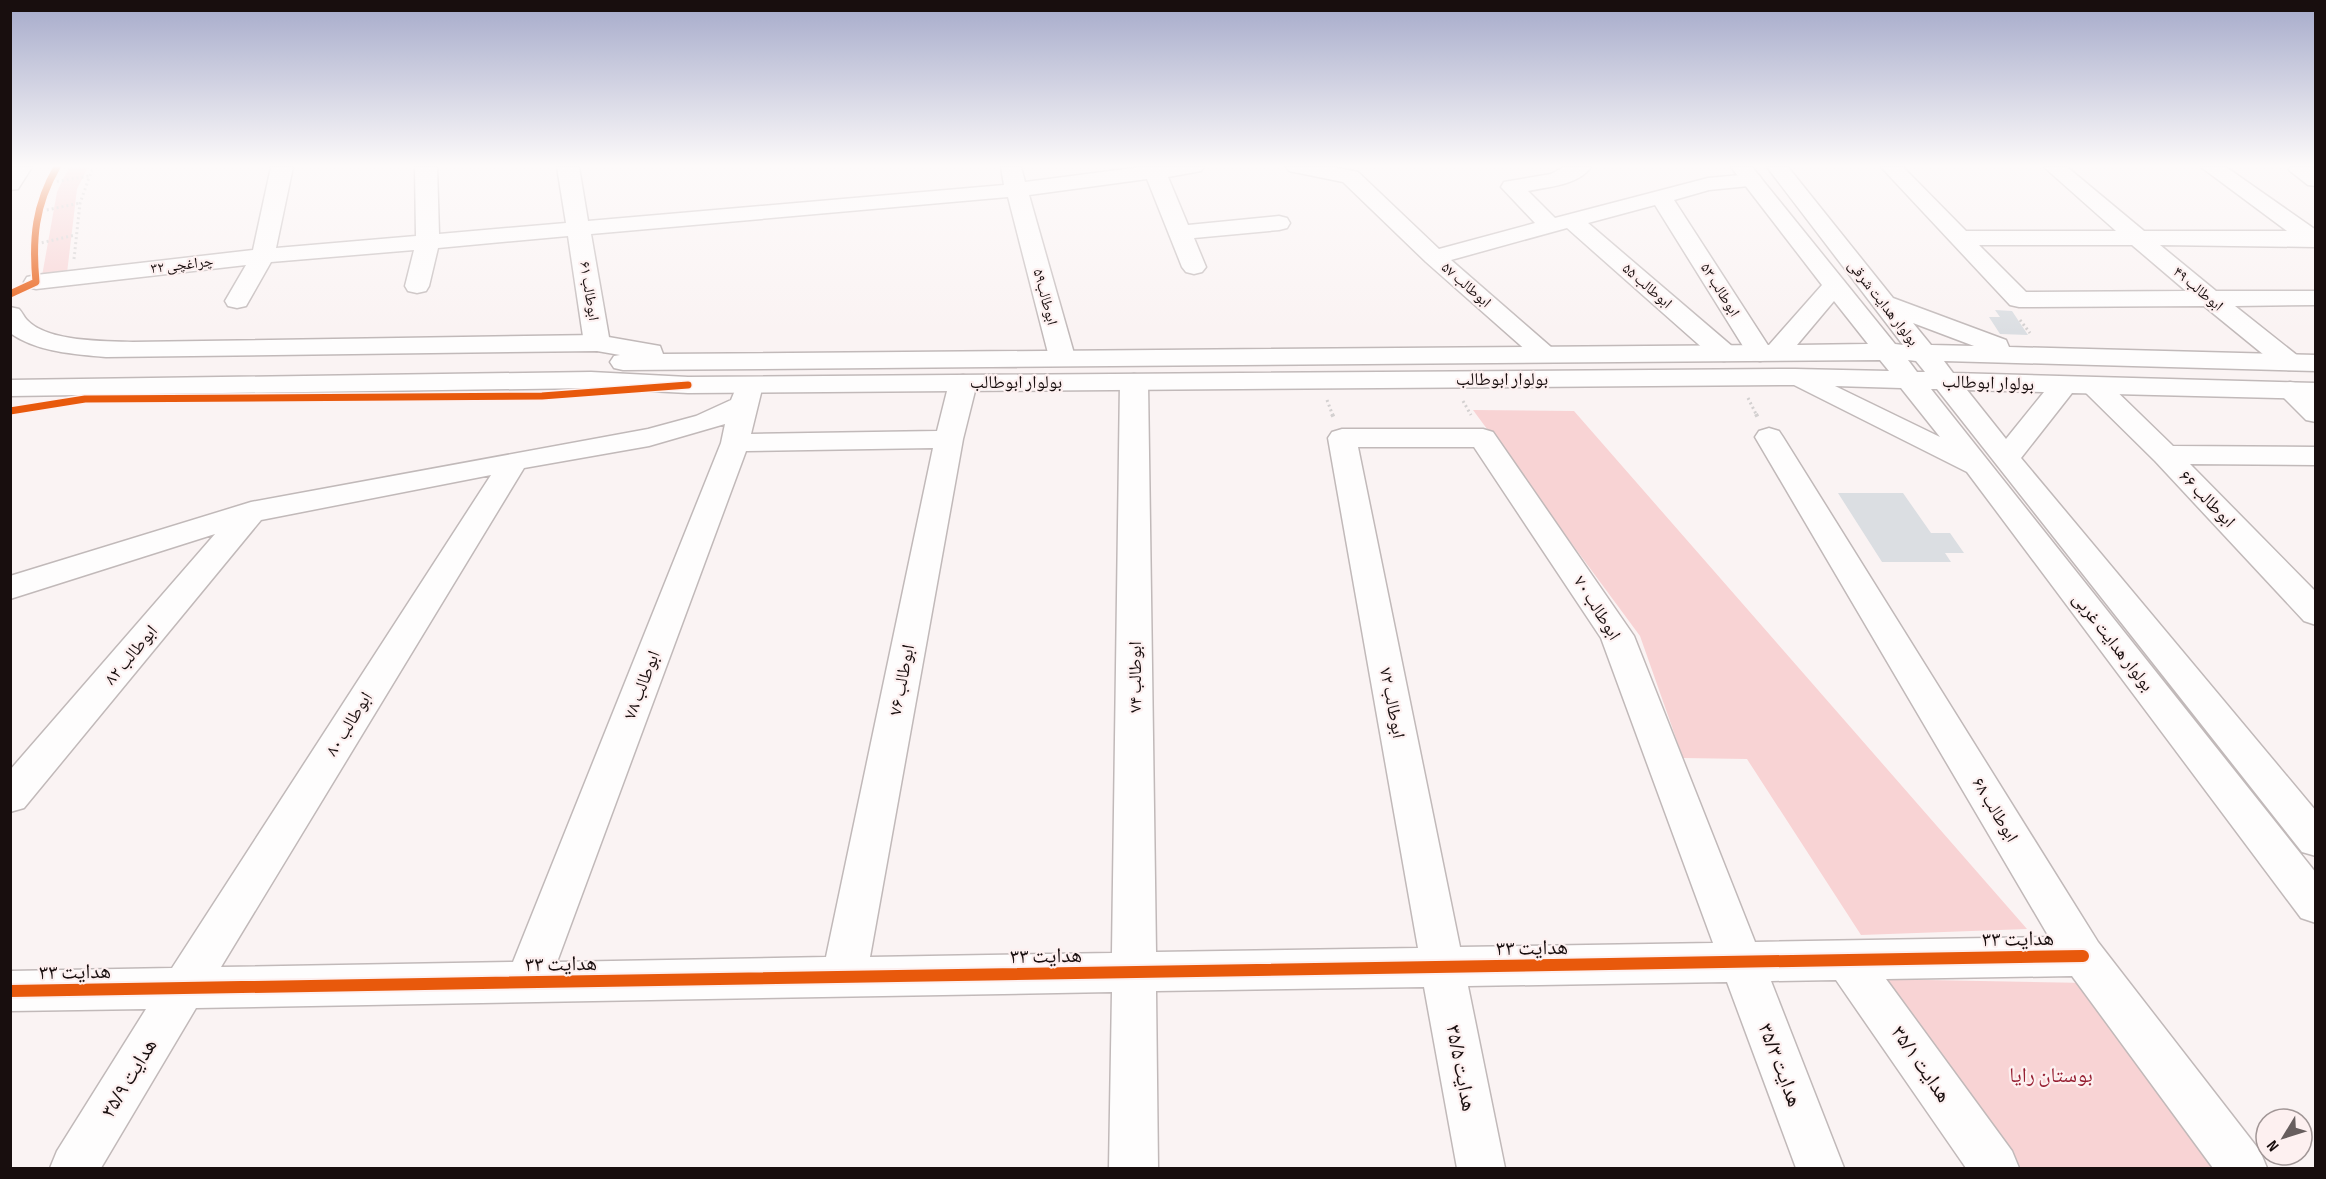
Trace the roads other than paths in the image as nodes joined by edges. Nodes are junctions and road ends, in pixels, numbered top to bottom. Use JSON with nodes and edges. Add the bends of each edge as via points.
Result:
{"nodes":[{"id":1,"x":270,"y":222,"type":"edge"},
{"id":2,"x":427,"y":222,"type":"edge"},
{"id":3,"x":579,"y":222,"type":"edge"},
{"id":4,"x":632,"y":222,"type":"edge"},
{"id":5,"x":1026,"y":222,"type":"edge"},
{"id":6,"x":1176,"y":222,"type":"edge"},
{"id":7,"x":1400,"y":222,"type":"edge"},
{"id":8,"x":1559,"y":222,"type":"joint"},
{"id":9,"x":1678,"y":222,"type":"edge"},
{"id":10,"x":1783,"y":222,"type":"edge"},
{"id":11,"x":1819,"y":222,"type":"edge"},
{"id":12,"x":1944,"y":222,"type":"edge"},
{"id":13,"x":2118,"y":222,"type":"edge"},
{"id":14,"x":2290,"y":222,"type":"edge"},
{"id":15,"x":1279,"y":223,"type":"dead end"},
{"id":16,"x":580,"y":228,"type":"junction"},
{"id":17,"x":1180,"y":233,"type":"junction"},
{"id":18,"x":1959,"y":238,"type":"junction"},
{"id":19,"x":2137,"y":238,"type":"junction"},
{"id":20,"x":2314,"y":239,"type":"edge"},
{"id":21,"x":428,"y":242,"type":"junction"},
{"id":22,"x":263,"y":256,"type":"junction"},
{"id":23,"x":1434,"y":257,"type":"junction"},
{"id":24,"x":1194,"y":267,"type":"dead end"},
{"id":25,"x":36,"y":282,"type":"road end"},
{"id":26,"x":417,"y":286,"type":"dead end"},
{"id":27,"x":1833,"y":287,"type":"junction"},
{"id":28,"x":2209,"y":298,"type":"junction"},
{"id":29,"x":2316,"y":298,"type":"edge"},
{"id":30,"x":237,"y":301,"type":"dead end"},
{"id":31,"x":1881,"y":302,"type":"junction"},
{"id":32,"x":13,"y":322,"type":"edge"},
{"id":33,"x":597,"y":343,"type":"junction"},
{"id":34,"x":1886,"y":352,"type":"junction"},
{"id":35,"x":1724,"y":353,"type":"junction"},
{"id":36,"x":1768,"y":353,"type":"junction"},
{"id":37,"x":1546,"y":354,"type":"junction"},
{"id":38,"x":1424,"y":355,"type":"junction"},
{"id":39,"x":2034,"y":355,"type":"junction"},
{"id":40,"x":1062,"y":357,"type":"junction"},
{"id":41,"x":2289,"y":362,"type":"junction"},
{"id":42,"x":2316,"y":363,"type":"edge"},
{"id":43,"x":10,"y":367,"type":"edge"},
{"id":44,"x":1915,"y":367,"type":"junction"},
{"id":45,"x":693,"y":372,"type":"junction"},
{"id":46,"x":1795,"y":377,"type":"junction"},
{"id":47,"x":1373,"y":380,"type":"junction"},
{"id":48,"x":1134,"y":382,"type":"junction"},
{"id":49,"x":1945,"y":382,"type":"junction"},
{"id":50,"x":963,"y":383,"type":"junction"},
{"id":51,"x":2063,"y":386,"type":"junction"},
{"id":52,"x":2096,"y":387,"type":"junction"},
{"id":53,"x":10,"y":388,"type":"edge"},
{"id":54,"x":2303,"y":391,"type":"edge"},
{"id":55,"x":745,"y":395,"type":"junction"},
{"id":56,"x":10,"y":411,"type":"edge"},
{"id":57,"x":2316,"y":414,"type":"edge"},
{"id":58,"x":1769,"y":437,"type":"road end"},
{"id":59,"x":1342,"y":438,"type":"joint"},
{"id":60,"x":949,"y":440,"type":"junction"},
{"id":61,"x":735,"y":443,"type":"junction"},
{"id":62,"x":2165,"y":455,"type":"junction"},
{"id":63,"x":2316,"y":456,"type":"edge"},
{"id":64,"x":514,"y":460,"type":"junction"},
{"id":65,"x":1992,"y":463,"type":"junction"},
{"id":66,"x":251,"y":512,"type":"junction"},
{"id":67,"x":10,"y":588,"type":"edge"},
{"id":68,"x":2316,"y":613,"type":"edge"},
{"id":69,"x":10,"y":797,"type":"edge"},
{"id":70,"x":2316,"y":840,"type":"edge"},
{"id":71,"x":2316,"y":905,"type":"edge"},
{"id":72,"x":2083,"y":956,"type":"junction"},
{"id":73,"x":1847,"y":960,"type":"junction"},
{"id":74,"x":1740,"y":962,"type":"junction"},
{"id":75,"x":1442,"y":967,"type":"junction"},
{"id":76,"x":1135,"y":972,"type":"junction"},
{"id":77,"x":844,"y":977,"type":"junction"},
{"id":78,"x":527,"y":983,"type":"junction"},
{"id":79,"x":184,"y":988,"type":"junction"},
{"id":80,"x":10,"y":992,"type":"edge"},
{"id":81,"x":74,"y":1168,"type":"edge"},
{"id":82,"x":1134,"y":1168,"type":"edge"},
{"id":83,"x":1481,"y":1168,"type":"edge"},
{"id":84,"x":1820,"y":1168,"type":"edge"},
{"id":85,"x":1995,"y":1168,"type":"edge"},
{"id":86,"x":2243,"y":1168,"type":"edge"}],
"edges":[{"from":1,"to":22,"type":"street"},
{"from":2,"to":21,"type":"street"},
{"from":3,"to":16,"type":"street","name":"ابوطالب ۶۱"},
{"from":4,"to":16,"type":"street","name":"چراغچی ۳۲"},
{"from":5,"to":40,"type":"street","name":"ابوطالب۵۹"},
{"from":6,"to":17,"type":"street"},
{"from":7,"to":23,"type":"street","name":"ابوطالب ۵۷"},
{"from":8,"to":23,"type":"street"},
{"from":8,"to":35,"type":"street","name":"ابوطالب ۵۵"},
{"from":9,"to":36,"type":"street","name":"ابوطالب ۵۳"},
{"from":10,"to":27,"type":"street","name":"بولوار هدایت شرقی"},
{"from":11,"to":31,"type":"street","name":"بولوار هدایت شرقی"},
{"from":12,"to":18,"type":"street"},
{"from":13,"to":19,"type":"street","name":"ابوطالب ۴۹"},
{"from":14,"to":20,"type":"street"},
{"from":15,"to":17,"type":"street"},
{"from":16,"to":21,"type":"street","name":"چراغچی ۳۲"},
{"from":16,"to":33,"type":"street","name":"ابوطالب ۶۱"},
{"from":17,"to":24,"type":"street"},
{"from":18,"to":19,"type":"street"},
{"from":18,"to":28,"type":"street","via":[[2019,300]]},
{"from":19,"to":20,"type":"street"},
{"from":19,"to":28,"type":"street","name":"ابوطالب ۴۹"},
{"from":21,"to":22,"type":"street","name":"چراغچی ۳۲"},
{"from":21,"to":26,"type":"street"},
{"from":22,"to":25,"type":"street","name":"چراغچی ۳۲"},
{"from":22,"to":30,"type":"street"},
{"from":23,"to":37,"type":"street","name":"ابوطالب ۵۷"},
{"from":27,"to":34,"type":"street","name":"بولوار هدایت شرقی"},
{"from":27,"to":36,"type":"street"},
{"from":28,"to":29,"type":"street"},
{"from":28,"to":41,"type":"street","name":"ابوطالب ۴۹"},
{"from":31,"to":39,"type":"street"},
{"from":31,"to":44,"type":"street","name":"بولوار هدایت شرقی"},
{"from":32,"to":33,"type":"street","via":[[44,339],[82,348],[133,350]]},
{"from":33,"to":45,"type":"street"},
{"from":34,"to":36,"type":"street","name":"بولوار ابوطالب"},
{"from":34,"to":44,"type":"street","name":"بولوار هدایت شرقی"},
{"from":35,"to":36,"type":"street","name":"بولوار ابوطالب"},
{"from":35,"to":37,"type":"street","name":"بولوار ابوطالب"},
{"from":37,"to":38,"type":"street","name":"بولوار ابوطالب"},
{"from":38,"to":40,"type":"street","name":"بولوار ابوطالب"},
{"from":38,"to":47,"type":"street","via":[[1441,359],[1449,365],[1446,371],[1385,375]]},
{"from":39,"to":41,"type":"street","name":"بولوار ابوطالب"},
{"from":39,"to":44,"type":"street","name":"بولوار ابوطالب"},
{"from":40,"to":45,"type":"street","name":"بولوار ابوطالب"},
{"from":41,"to":42,"type":"street","name":"بولوار ابوطالب"},
{"from":43,"to":45,"type":"street"},
{"from":44,"to":46,"type":"street","name":"بولوار ابوطالب"},
{"from":44,"to":49,"type":"street","name":"بولوار ابوطالب"},
{"from":44,"to":65,"type":"street","name":"بولوار هدایت غربی"},
{"from":45,"to":53,"type":"street","via":[[591,380]]},
{"from":45,"to":55,"type":"street","name":"بولوار ابوطالب"},
{"from":45,"to":56,"type":"street","via":[[542,396],[85,399]]},
{"from":46,"to":47,"type":"street","name":"بولوار ابوطالب"},
{"from":46,"to":65,"type":"street"},
{"from":47,"to":48,"type":"street","name":"بولوار ابوطالب"},
{"from":48,"to":50,"type":"street","name":"بولوار ابوطالب"},
{"from":48,"to":76,"type":"street","name":"ابوطالب ۷۴"},
{"from":49,"to":51,"type":"street","name":"بولوار ابوطالب"},
{"from":49,"to":65,"type":"street","name":"بولوار هدایت غربی"},
{"from":50,"to":55,"type":"street","name":"بولوار ابوطالب"},
{"from":50,"to":60,"type":"street","name":"ابوطالب ۷۶"},
{"from":51,"to":52,"type":"street","name":"بولوار ابوطالب"},
{"from":51,"to":65,"type":"street"},
{"from":52,"to":54,"type":"street","name":"بولوار ابوطالب"},
{"from":52,"to":62,"type":"street","name":"ابوطالب ۶۶"},
{"from":54,"to":57,"type":"street"},
{"from":55,"to":61,"type":"street","name":"ابوطالب ۷۸"},
{"from":55,"to":64,"type":"street","via":[[706,422],[648,437]]},
{"from":58,"to":72,"type":"street","name":"ابوطالب ۶۸"},
{"from":59,"to":74,"type":"street","name":"ابوطالب ۷۰","via":[[1483,438],[1617,636]]},
{"from":59,"to":75,"type":"street","name":"ابوطالب ۷۲"},
{"from":60,"to":61,"type":"street"},
{"from":60,"to":77,"type":"street","name":"ابوطالب ۷۶"},
{"from":61,"to":78,"type":"street","name":"ابوطالب ۷۸"},
{"from":62,"to":63,"type":"street"},
{"from":62,"to":68,"type":"street","name":"ابوطالب ۶۶"},
{"from":64,"to":66,"type":"street"},
{"from":64,"to":79,"type":"street","name":"ابوطالب ۸۰"},
{"from":65,"to":70,"type":"street","name":"بولوار هدایت غربی"},
{"from":65,"to":71,"type":"street","name":"بولوار هدایت غربی"},
{"from":66,"to":67,"type":"street"},
{"from":66,"to":69,"type":"street","name":"ابوطالب ۸۲"},
{"from":72,"to":73,"type":"street","name":"هدایت ۳۳"},
{"from":72,"to":86,"type":"street","name":"ابوطالب ۶۸"},
{"from":73,"to":74,"type":"street","name":"هدایت ۳۳"},
{"from":73,"to":85,"type":"street","name":"هدایت ۳۵/۱"},
{"from":74,"to":75,"type":"street","name":"هدایت ۳۳"},
{"from":74,"to":84,"type":"street","name":"هدایت ۳۵/۳"},
{"from":75,"to":76,"type":"street","name":"هدایت ۳۳"},
{"from":75,"to":83,"type":"street","name":"هدایت ۳۵/۵"},
{"from":76,"to":77,"type":"street","name":"هدایت ۳۳"},
{"from":76,"to":82,"type":"street","name":"ابوطالب ۷۴"},
{"from":77,"to":78,"type":"street","name":"هدایت ۳۳"},
{"from":78,"to":79,"type":"street","name":"هدایت ۳۳"},
{"from":79,"to":80,"type":"street","name":"هدایت ۳۳"},
{"from":79,"to":81,"type":"street","name":"هدایت ۳۵/۹"}]}
